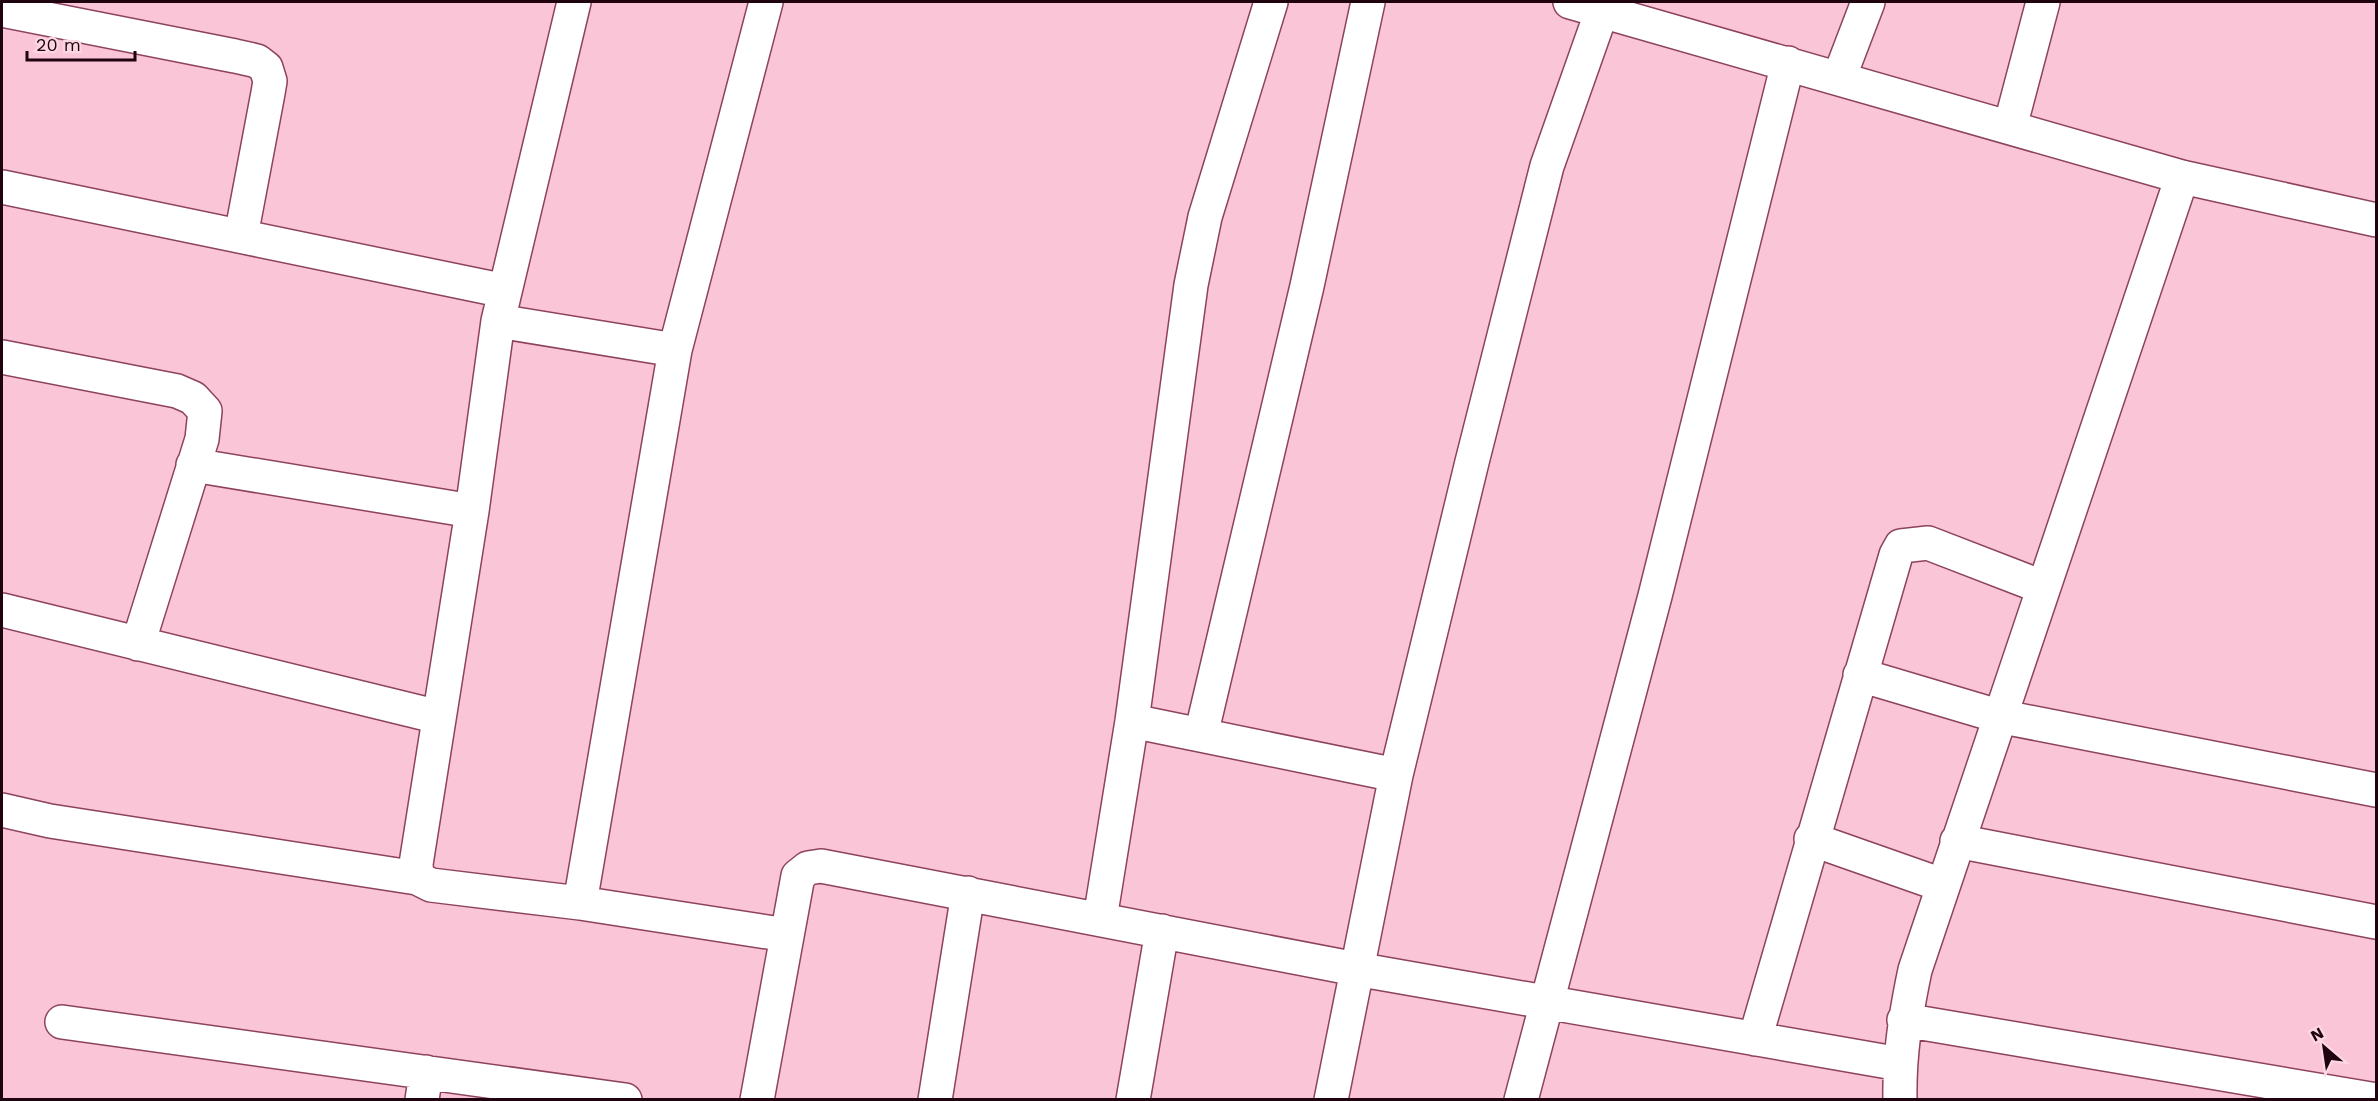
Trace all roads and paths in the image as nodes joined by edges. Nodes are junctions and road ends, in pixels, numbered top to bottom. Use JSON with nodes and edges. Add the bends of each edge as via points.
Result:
{"nodes":[{"id":1,"x":574,"y":2,"type":"edge"},
{"id":2,"x":765,"y":2,"type":"edge"},
{"id":3,"x":1270,"y":2,"type":"edge"},
{"id":4,"x":1368,"y":2,"type":"edge"},
{"id":5,"x":1570,"y":2,"type":"edge"},
{"id":6,"x":1868,"y":2,"type":"edge"},
{"id":7,"x":2043,"y":2,"type":"edge"},
{"id":8,"x":1603,"y":6,"type":"edge"},
{"id":9,"x":2,"y":10,"type":"edge"},
{"id":10,"x":1788,"y":63,"type":"junction"},
{"id":11,"x":1839,"y":78,"type":"junction"},
{"id":12,"x":2010,"y":127,"type":"junction"},
{"id":13,"x":2182,"y":177,"type":"junction"},
{"id":14,"x":2,"y":187,"type":"edge"},
{"id":15,"x":2376,"y":220,"type":"edge"},
{"id":16,"x":241,"y":236,"type":"junction"},
{"id":17,"x":502,"y":306,"type":"junction"},
{"id":18,"x":675,"y":350,"type":"junction"},
{"id":19,"x":2,"y":357,"type":"edge"},
{"id":20,"x":194,"y":465,"type":"junction"},
{"id":21,"x":472,"y":511,"type":"junction"},
{"id":22,"x":2042,"y":587,"type":"junction"},
{"id":23,"x":2,"y":610,"type":"edge"},
{"id":24,"x":138,"y":644,"type":"junction"},
{"id":25,"x":1860,"y":675,"type":"junction"},
{"id":26,"x":1998,"y":716,"type":"junction"},
{"id":27,"x":439,"y":717,"type":"junction"},
{"id":28,"x":1132,"y":721,"type":"junction"},
{"id":29,"x":1202,"y":735,"type":"junction"},
{"id":30,"x":1396,"y":775,"type":"junction"},
{"id":31,"x":2376,"y":790,"type":"edge"},
{"id":32,"x":2,"y":810,"type":"edge"},
{"id":33,"x":1811,"y":839,"type":"junction"},
{"id":34,"x":1957,"y":841,"type":"junction"},
{"id":35,"x":417,"y":878,"type":"junction"},
{"id":36,"x":1942,"y":885,"type":"junction"},
{"id":37,"x":968,"y":893,"type":"junction"},
{"id":38,"x":580,"y":903,"type":"junction"},
{"id":39,"x":1100,"y":919,"type":"junction"},
{"id":40,"x":2376,"y":922,"type":"edge"},
{"id":41,"x":1162,"y":931,"type":"junction"},
{"id":42,"x":787,"y":935,"type":"junction"},
{"id":43,"x":1356,"y":969,"type":"junction"},
{"id":44,"x":1547,"y":1004,"type":"junction"},
{"id":45,"x":1904,"y":1020,"type":"junction"},
{"id":46,"x":62,"y":1022,"type":"dead end"},
{"id":47,"x":1755,"y":1039,"type":"junction"},
{"id":48,"x":1900,"y":1064,"type":"junction"},
{"id":49,"x":424,"y":1086,"type":"edge"},
{"id":50,"x":585,"y":1097,"type":"edge"},
{"id":51,"x":625,"y":1100,"type":"edge"},
{"id":52,"x":757,"y":1100,"type":"edge"},
{"id":53,"x":935,"y":1100,"type":"edge"},
{"id":54,"x":1133,"y":1100,"type":"edge"},
{"id":55,"x":1331,"y":1100,"type":"edge"},
{"id":56,"x":1521,"y":1100,"type":"edge"},
{"id":57,"x":1900,"y":1100,"type":"edge"},
{"id":58,"x":2376,"y":1100,"type":"edge"}],
"edges":[{"from":1,"to":17,"type":"street"},
{"from":2,"to":18,"type":"street"},
{"from":3,"to":28,"type":"street","via":[[1204,217],[1191,285]]},
{"from":4,"to":29,"type":"street","via":[[1307,286]]},
{"from":5,"to":8,"type":"street"},
{"from":6,"to":11,"type":"street"},
{"from":7,"to":12,"type":"street"},
{"from":8,"to":10,"type":"street"},
{"from":8,"to":30,"type":"street","via":[[1547,166]]},
{"from":9,"to":16,"type":"street","via":[[235,56],[257,61],[266,68],[269,87]]},
{"from":10,"to":11,"type":"street"},
{"from":10,"to":44,"type":"street","via":[[1658,585]]},
{"from":11,"to":12,"type":"street"},
{"from":12,"to":13,"type":"street"},
{"from":13,"to":15,"type":"street"},
{"from":13,"to":22,"type":"street"},
{"from":14,"to":16,"type":"street"},
{"from":16,"to":17,"type":"street"},
{"from":17,"to":18,"type":"street"},
{"from":17,"to":21,"type":"street"},
{"from":18,"to":38,"type":"street"},
{"from":19,"to":20,"type":"street","via":[[177,391],[193,398],[205,411]]},
{"from":20,"to":21,"type":"street"},
{"from":20,"to":24,"type":"street"},
{"from":21,"to":27,"type":"street"},
{"from":22,"to":25,"type":"street","via":[[1928,543],[1901,546]]},
{"from":22,"to":26,"type":"street"},
{"from":23,"to":24,"type":"street"},
{"from":24,"to":27,"type":"street"},
{"from":25,"to":26,"type":"street"},
{"from":25,"to":33,"type":"street"},
{"from":26,"to":31,"type":"street"},
{"from":26,"to":34,"type":"street"},
{"from":27,"to":35,"type":"street"},
{"from":28,"to":29,"type":"street"},
{"from":28,"to":39,"type":"street"},
{"from":29,"to":30,"type":"street"},
{"from":30,"to":43,"type":"street"},
{"from":32,"to":35,"type":"street","via":[[50,821]]},
{"from":33,"to":36,"type":"street"},
{"from":33,"to":47,"type":"street"},
{"from":34,"to":36,"type":"street"},
{"from":34,"to":40,"type":"street"},
{"from":35,"to":38,"type":"street","via":[[431,885]]},
{"from":36,"to":45,"type":"street"},
{"from":37,"to":39,"type":"street"},
{"from":37,"to":42,"type":"street","via":[[835,867],[808,868],[798,876]]},
{"from":37,"to":53,"type":"street"},
{"from":38,"to":42,"type":"street"},
{"from":39,"to":41,"type":"street"},
{"from":41,"to":43,"type":"street"},
{"from":41,"to":54,"type":"street"},
{"from":42,"to":52,"type":"street"},
{"from":43,"to":44,"type":"street"},
{"from":43,"to":55,"type":"street"},
{"from":44,"to":47,"type":"street"},
{"from":44,"to":56,"type":"street"},
{"from":45,"to":48,"type":"street"},
{"from":45,"to":58,"type":"street"},
{"from":46,"to":49,"type":"street"},
{"from":47,"to":48,"type":"street"},
{"from":48,"to":57,"type":"street"},
{"from":49,"to":50,"type":"street"},
{"from":50,"to":51,"type":"street"}]}
